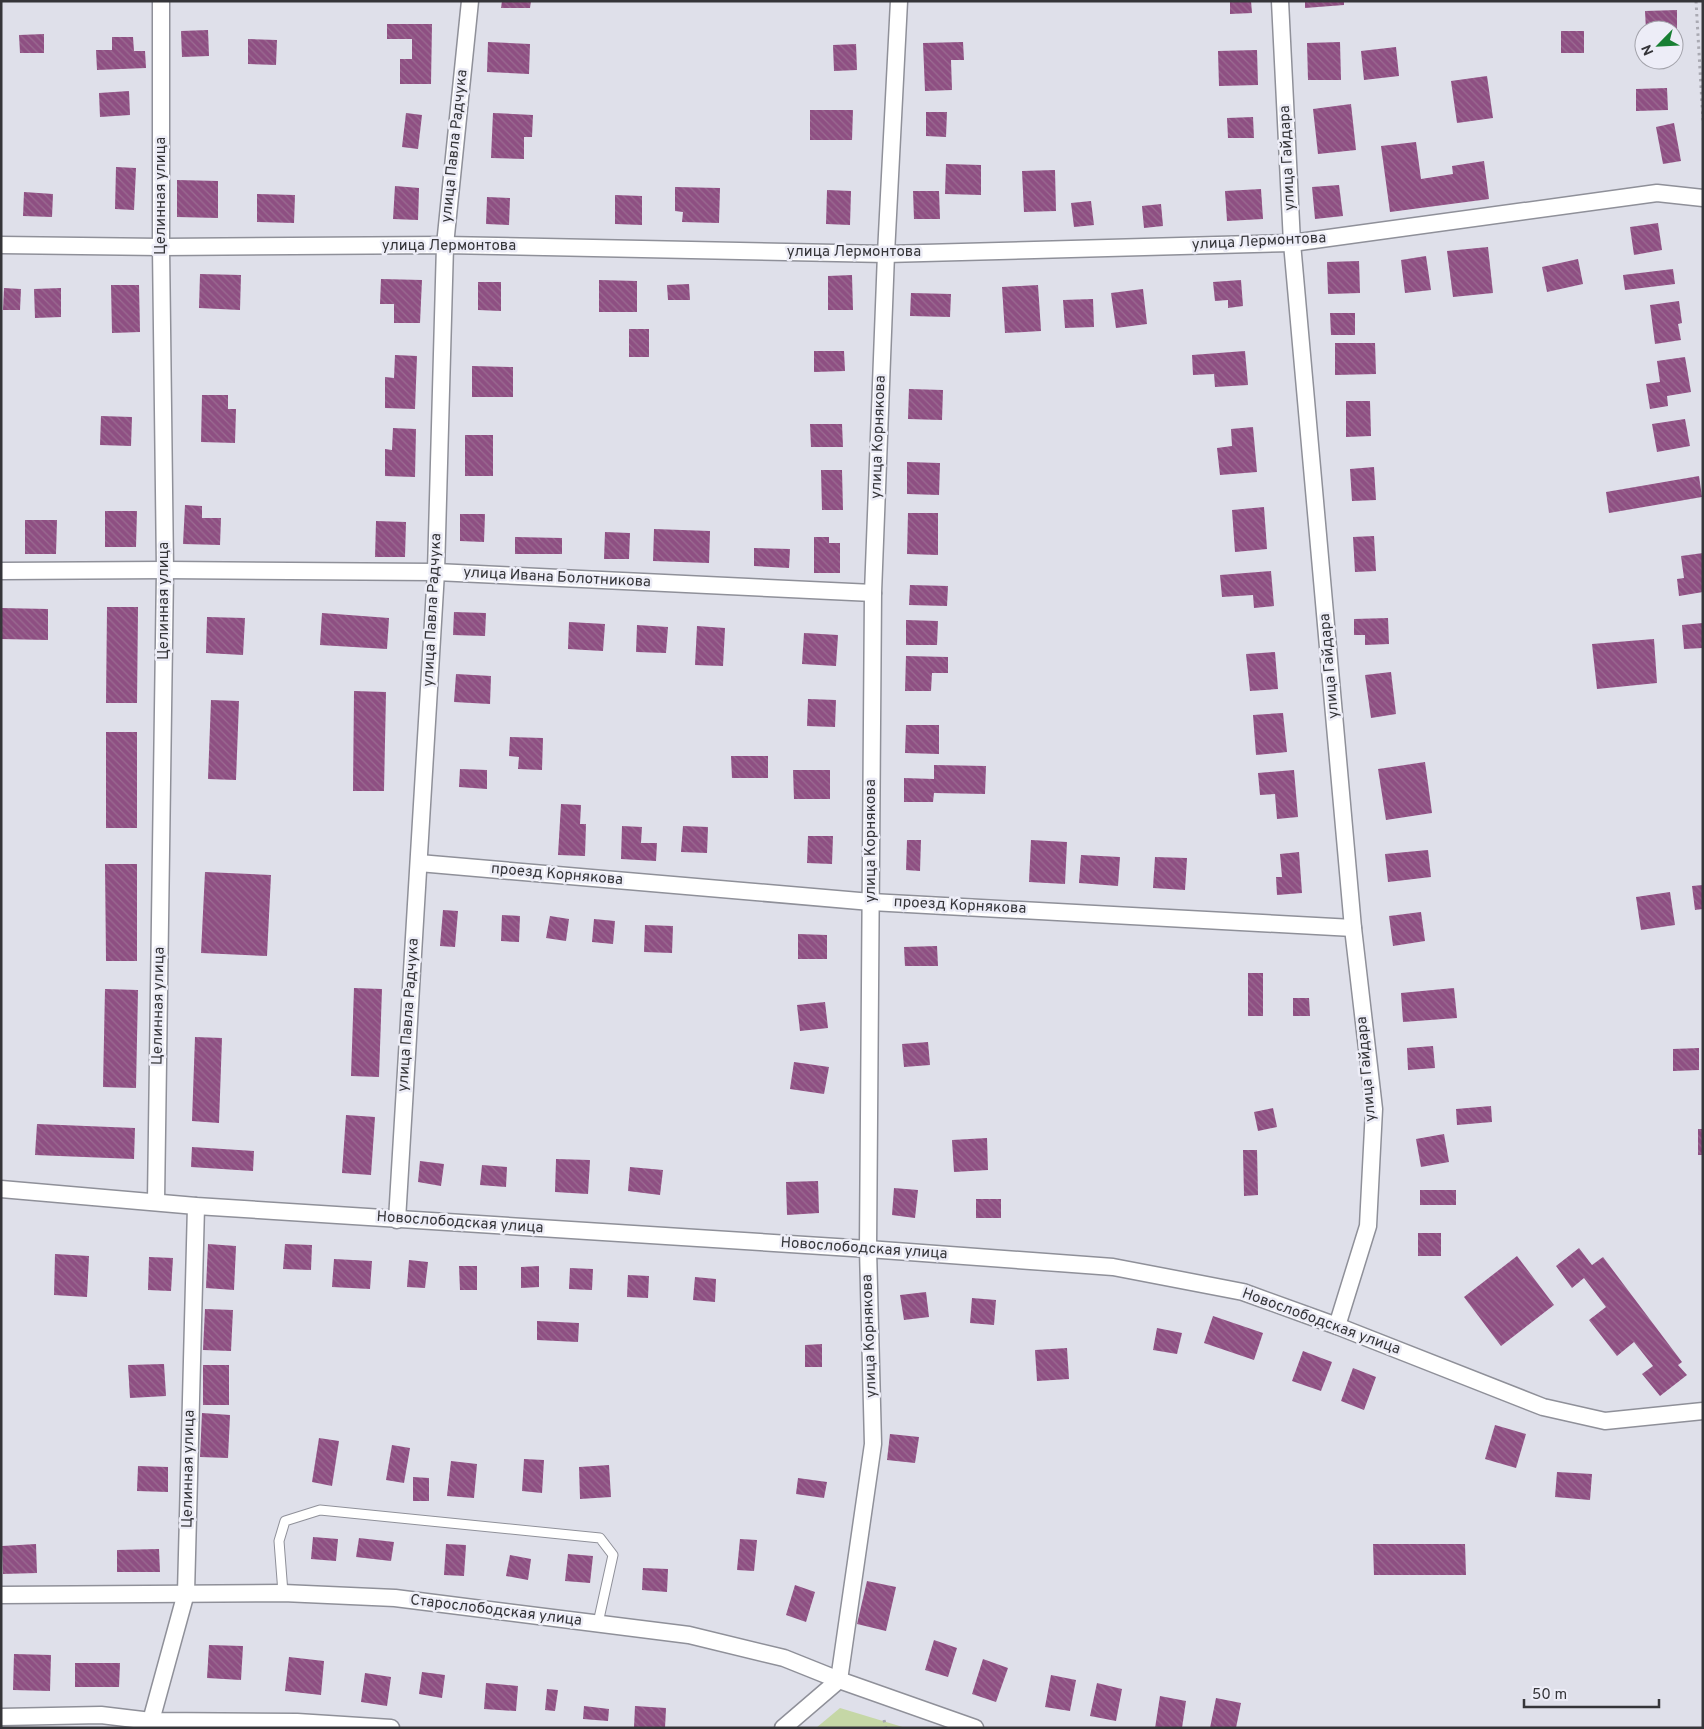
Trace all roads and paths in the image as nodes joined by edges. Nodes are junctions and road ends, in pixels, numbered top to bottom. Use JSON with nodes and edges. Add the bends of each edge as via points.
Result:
{"nodes":[{"id":1,"x":161,"y":1,"type":"edge"},
{"id":2,"x":470,"y":1,"type":"edge"},
{"id":3,"x":899,"y":1,"type":"edge"},
{"id":4,"x":1280,"y":1,"type":"edge"},
{"id":5,"x":1696,"y":1,"type":"edge"},
{"id":6,"x":1703,"y":121,"type":"edge"},
{"id":7,"x":1703,"y":198,"type":"edge"},
{"id":8,"x":1292,"y":243,"type":"junction"},
{"id":9,"x":1,"y":245,"type":"edge"},
{"id":10,"x":445,"y":245,"type":"junction"},
{"id":11,"x":161,"y":247,"type":"junction"},
{"id":12,"x":886,"y":254,"type":"junction"},
{"id":13,"x":165,"y":570,"type":"junction"},
{"id":14,"x":1,"y":571,"type":"edge"},
{"id":15,"x":436,"y":572,"type":"junction"},
{"id":16,"x":873,"y":593,"type":"junction"},
{"id":17,"x":419,"y":863,"type":"junction"},
{"id":18,"x":871,"y":902,"type":"junction"},
{"id":19,"x":1353,"y":928,"type":"junction"},
{"id":20,"x":1,"y":1189,"type":"edge"},
{"id":21,"x":156,"y":1201,"type":"junction"},
{"id":22,"x":196,"y":1206,"type":"junction"},
{"id":23,"x":397,"y":1220,"type":"junction"},
{"id":24,"x":868,"y":1249,"type":"junction"},
{"id":25,"x":1337,"y":1326,"type":"junction"},
{"id":26,"x":1703,"y":1411,"type":"edge"},
{"id":27,"x":186,"y":1593,"type":"junction"},
{"id":28,"x":283,"y":1593,"type":"junction"},
{"id":29,"x":1,"y":1595,"type":"edge"},
{"id":30,"x":598,"y":1623,"type":"junction"},
{"id":31,"x":839,"y":1680,"type":"junction"},
{"id":32,"x":1,"y":1717,"type":"edge"},
{"id":33,"x":884,"y":1720,"type":"dead end"},
{"id":34,"x":150,"y":1725,"type":"edge"},
{"id":35,"x":390,"y":1728,"type":"edge"},
{"id":36,"x":784,"y":1728,"type":"edge"},
{"id":37,"x":886,"y":1728,"type":"edge"},
{"id":38,"x":974,"y":1728,"type":"edge"}],
"edges":[{"from":1,"to":11,"type":"street","name":"Целинная улица"},
{"from":2,"to":10,"type":"street","name":"улица Павла Радчука"},
{"from":3,"to":12,"type":"street","name":"улица Корнякова"},
{"from":4,"to":8,"type":"street","name":"улица Гайдара"},
{"from":5,"to":6,"type":"path"},
{"from":7,"to":8,"type":"street","name":"улица Лермонтова","via":[[1657,193]]},
{"from":8,"to":12,"type":"street","name":"улица Лермонтова"},
{"from":8,"to":19,"type":"street","name":"улица Гайдара"},
{"from":9,"to":11,"type":"street","name":"улица Лермонтова"},
{"from":10,"to":11,"type":"street","name":"улица Лермонтова"},
{"from":10,"to":12,"type":"street","name":"улица Лермонтова"},
{"from":10,"to":15,"type":"street","name":"улица Павла Радчука"},
{"from":11,"to":13,"type":"street","name":"Целинная улица"},
{"from":12,"to":16,"type":"street","name":"улица Корнякова"},
{"from":13,"to":14,"type":"street","name":"улица Ивана Болотникова"},
{"from":13,"to":15,"type":"street","name":"улица Ивана Болотникова"},
{"from":13,"to":21,"type":"street","name":"Целинная улица"},
{"from":15,"to":16,"type":"street","name":"улица Ивана Болотникова"},
{"from":15,"to":17,"type":"street","name":"улица Павла Радчука"},
{"from":16,"to":18,"type":"street","name":"улица Корнякова"},
{"from":17,"to":18,"type":"street","name":"проезд Корнякова"},
{"from":17,"to":23,"type":"street","name":"улица Павла Радчука"},
{"from":18,"to":19,"type":"street","name":"проезд Корнякова"},
{"from":18,"to":24,"type":"street","name":"улица Корнякова"},
{"from":19,"to":25,"type":"street","name":"улица Гайдара","via":[[1374,1109],[1368,1226]]},
{"from":20,"to":21,"type":"street","name":"Новослободская улица"},
{"from":21,"to":22,"type":"street","name":"Новослободская улица"},
{"from":22,"to":23,"type":"street","name":"Новослободская улица"},
{"from":22,"to":27,"type":"street","name":"Целинная улица"},
{"from":23,"to":24,"type":"street","name":"Новослободская улица"},
{"from":24,"to":25,"type":"street","name":"Новослободская улица","via":[[1113,1267],[1244,1292]]},
{"from":24,"to":31,"type":"street","name":"улица Корнякова","via":[[873,1444]]},
{"from":25,"to":26,"type":"street","name":"Новослободская улица","via":[[1543,1407],[1605,1421]]},
{"from":27,"to":28,"type":"street","name":"Старослободская улица"},
{"from":27,"to":29,"type":"street","name":"Старослободская улица"},
{"from":27,"to":34,"type":"street","name":"Целинная улица"},
{"from":28,"to":30,"type":"street","name":"Старослободская улица","via":[[395,1598]]},
{"from":28,"to":30,"type":"lane","via":[[279,1541],[285,1521],[320,1510],[600,1538],[613,1555]]},
{"from":30,"to":31,"type":"street","name":"Старослободская улица","via":[[689,1635],[784,1658]]},
{"from":31,"to":36,"type":"street"},
{"from":31,"to":38,"type":"street","name":"Старослободская улица"},
{"from":32,"to":34,"type":"street","via":[[101,1715]]},
{"from":33,"to":37,"type":"path"},
{"from":34,"to":35,"type":"street","via":[[297,1722]]}]}
